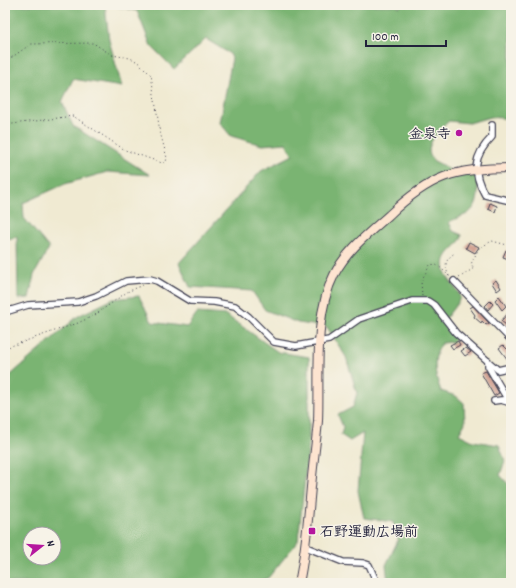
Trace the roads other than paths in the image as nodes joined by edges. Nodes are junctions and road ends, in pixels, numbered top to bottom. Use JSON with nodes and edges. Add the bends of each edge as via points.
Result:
{"nodes":[{"id":1,"x":492,"y":125,"type":"dead end"},
{"id":2,"x":511,"y":168,"type":"edge"},
{"id":3,"x":477,"y":169,"type":"junction"},
{"id":4,"x":511,"y":201,"type":"edge"},
{"id":5,"x":452,"y":279,"type":"road end"},
{"id":6,"x":5,"y":312,"type":"edge"},
{"id":7,"x":511,"y":340,"type":"edge"},
{"id":8,"x":320,"y":342,"type":"junction"},
{"id":9,"x":488,"y":361,"type":"junction"},
{"id":10,"x":511,"y":367,"type":"edge"},
{"id":11,"x":494,"y":401,"type":"dead end"},
{"id":12,"x":510,"y":402,"type":"edge"},
{"id":13,"x":306,"y":548,"type":"junction"},
{"id":14,"x":299,"y":583,"type":"edge"},
{"id":15,"x":377,"y":583,"type":"edge"}],
"edges":[{"from":1,"to":3,"type":"street","via":[[492,137],[477,157]]},
{"from":2,"to":3,"type":"street"},
{"from":3,"to":4,"type":"street","via":[[477,182],[485,195]]},
{"from":3,"to":8,"type":"street","via":[[442,177],[411,194],[357,244],[334,275],[322,309]]},
{"from":5,"to":7,"type":"street"},
{"from":6,"to":8,"type":"street","via":[[28,305],[78,302],[126,282],[150,279],[158,281],[190,301],[235,306],[274,342],[296,346]]},
{"from":8,"to":9,"type":"street","via":[[329,340],[350,324],[367,316],[422,300],[434,305],[456,333]]},
{"from":8,"to":13,"type":"street","via":[[318,421]]},
{"from":9,"to":10,"type":"street","via":[[498,370]]},
{"from":9,"to":12,"type":"street","via":[[488,366]]},
{"from":11,"to":12,"type":"street"},
{"from":13,"to":14,"type":"street"},
{"from":13,"to":15,"type":"street","via":[[343,562],[369,565]]}]}
